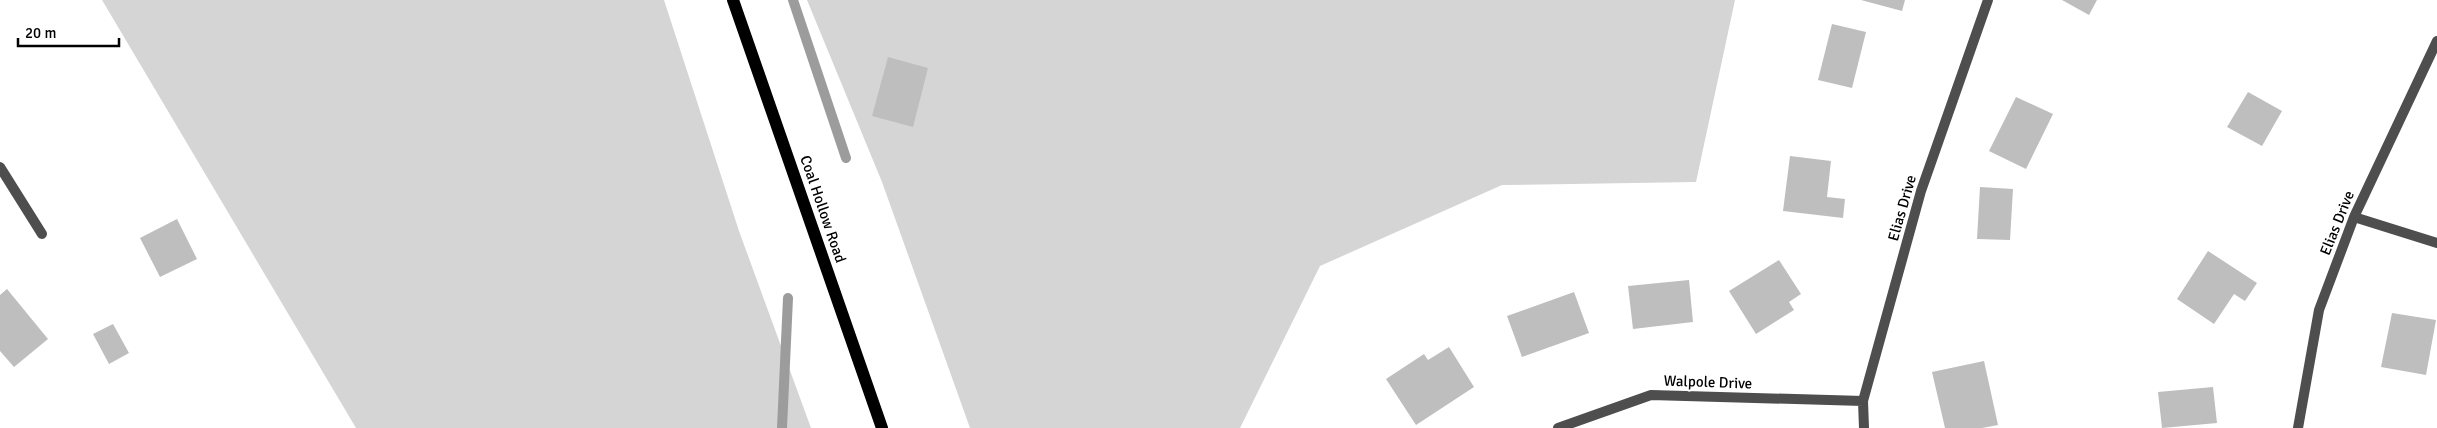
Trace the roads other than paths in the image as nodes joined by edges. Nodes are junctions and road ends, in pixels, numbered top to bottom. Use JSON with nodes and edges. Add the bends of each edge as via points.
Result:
{"nodes":[{"id":1,"x":733,"y":0,"type":"edge"},
{"id":2,"x":1988,"y":0,"type":"edge"},
{"id":3,"x":2437,"y":41,"type":"edge"},
{"id":4,"x":0,"y":167,"type":"edge"},
{"id":5,"x":2354,"y":217,"type":"junction"},
{"id":6,"x":42,"y":234,"type":"dead end"},
{"id":7,"x":2437,"y":243,"type":"edge"},
{"id":8,"x":1863,"y":401,"type":"junction"},
{"id":9,"x":882,"y":428,"type":"edge"},
{"id":10,"x":1558,"y":428,"type":"edge"},
{"id":11,"x":1864,"y":428,"type":"edge"},
{"id":12,"x":2298,"y":428,"type":"edge"}],
"edges":[{"from":1,"to":9,"type":"main road","name":"Coal Hollow Road"},
{"from":2,"to":8,"type":"street","name":"Elias Drive","via":[[1921,191]]},
{"from":3,"to":5,"type":"street","name":"Elias Drive"},
{"from":4,"to":6,"type":"street"},
{"from":5,"to":7,"type":"street"},
{"from":5,"to":12,"type":"street","name":"Elias Drive","via":[[2319,310]]},
{"from":8,"to":10,"type":"street","name":"Walpole Drive","via":[[1651,395]]},
{"from":8,"to":11,"type":"street","name":"Elias Drive"}]}
